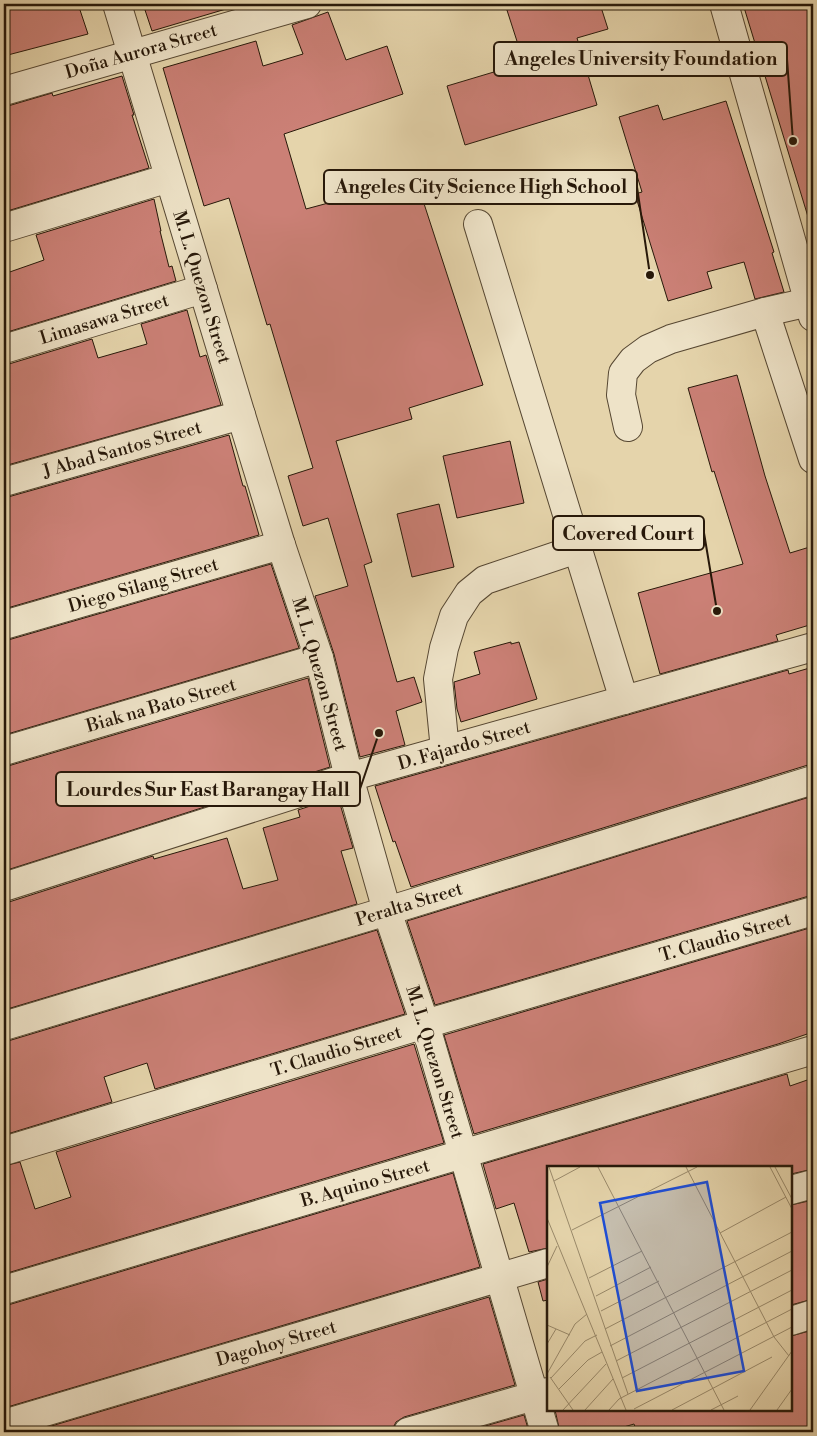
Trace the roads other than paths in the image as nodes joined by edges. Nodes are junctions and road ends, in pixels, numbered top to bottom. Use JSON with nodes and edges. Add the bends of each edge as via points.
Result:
{"nodes":[{"id":1,"x":117,"y":4,"type":"edge"},
{"id":2,"x":307,"y":4,"type":"edge"},
{"id":3,"x":724,"y":4,"type":"edge"},
{"id":4,"x":132,"y":54,"type":"junction"},
{"id":5,"x":4,"y":91,"type":"edge"},
{"id":6,"x":169,"y":178,"type":"junction"},
{"id":7,"x":478,"y":224,"type":"dead end"},
{"id":8,"x":4,"y":228,"type":"edge"},
{"id":9,"x":203,"y":289,"type":"junction"},
{"id":10,"x":811,"y":310,"type":"edge"},
{"id":11,"x":765,"y":312,"type":"junction"},
{"id":12,"x":4,"y":349,"type":"edge"},
{"id":13,"x":241,"y":415,"type":"junction"},
{"id":14,"x":628,"y":427,"type":"dead end"},
{"id":15,"x":813,"y":459,"type":"edge"},
{"id":16,"x":4,"y":482,"type":"edge"},
{"id":17,"x":282,"y":545,"type":"junction"},
{"id":18,"x":577,"y":549,"type":"junction"},
{"id":19,"x":4,"y":626,"type":"edge"},
{"id":20,"x":813,"y":647,"type":"edge"},
{"id":21,"x":319,"y":658,"type":"junction"},
{"id":22,"x":624,"y":700,"type":"junction"},
{"id":23,"x":445,"y":750,"type":"junction"},
{"id":24,"x":4,"y":751,"type":"edge"},
{"id":25,"x":349,"y":777,"type":"junction"},
{"id":26,"x":813,"y":780,"type":"edge"},
{"id":27,"x":4,"y":888,"type":"edge"},
{"id":28,"x":387,"y":911,"type":"junction"},
{"id":29,"x":813,"y":912,"type":"edge"},
{"id":30,"x":425,"y":1024,"type":"junction"},
{"id":31,"x":4,"y":1026,"type":"edge"},
{"id":32,"x":813,"y":1050,"type":"edge"},
{"id":33,"x":4,"y":1150,"type":"edge"},
{"id":34,"x":463,"y":1154,"type":"junction"},
{"id":35,"x":813,"y":1184,"type":"edge"},
{"id":36,"x":792,"y":1190,"type":"edge"},
{"id":37,"x":547,"y":1263,"type":"edge"},
{"id":38,"x":500,"y":1277,"type":"junction"},
{"id":39,"x":4,"y":1290,"type":"edge"},
{"id":40,"x":813,"y":1314,"type":"edge"},
{"id":41,"x":792,"y":1321,"type":"edge"},
{"id":42,"x":541,"y":1394,"type":"edge"},
{"id":43,"x":4,"y":1424,"type":"edge"},
{"id":44,"x":408,"y":1432,"type":"edge"},
{"id":45,"x":545,"y":1432,"type":"edge"}],
"edges":[{"from":1,"to":4,"type":"street","name":"M. L. Quezon Street"},
{"from":2,"to":4,"type":"street","name":"Doña Aurora Street"},
{"from":3,"to":10,"type":"street"},
{"from":4,"to":5,"type":"street","name":"Doña Aurora Street"},
{"from":4,"to":6,"type":"street","name":"M. L. Quezon Street"},
{"from":6,"to":8,"type":"street"},
{"from":6,"to":9,"type":"street","name":"M. L. Quezon Street"},
{"from":7,"to":18,"type":"street"},
{"from":9,"to":12,"type":"street","name":"Limasawa Street"},
{"from":9,"to":13,"type":"street","name":"M. L. Quezon Street"},
{"from":10,"to":11,"type":"street"},
{"from":11,"to":14,"type":"street","via":[[671,339],[648,349],[634,360],[623,373],[621,395]]},
{"from":11,"to":15,"type":"street"},
{"from":13,"to":16,"type":"street","name":"J Abad Santos Street"},
{"from":13,"to":17,"type":"street","name":"M. L. Quezon Street"},
{"from":17,"to":19,"type":"street","name":"Diego Silang Street"},
{"from":17,"to":21,"type":"street","name":"M. L. Quezon Street"},
{"from":18,"to":22,"type":"street"},
{"from":18,"to":23,"type":"street","via":[[485,580],[469,592],[454,616],[438,679]]},
{"from":20,"to":22,"type":"street","name":"D. Fajardo Street"},
{"from":21,"to":24,"type":"street","name":"Biak na Bato Street"},
{"from":21,"to":25,"type":"street","name":"M. L. Quezon Street"},
{"from":22,"to":23,"type":"street","name":"D. Fajardo Street"},
{"from":23,"to":25,"type":"street","name":"D. Fajardo Street"},
{"from":25,"to":27,"type":"street","name":"D. Fajardo Street"},
{"from":25,"to":28,"type":"street","name":"M. L. Quezon Street"},
{"from":26,"to":28,"type":"street","name":"Peralta Street"},
{"from":28,"to":30,"type":"street","name":"M. L. Quezon Street"},
{"from":28,"to":31,"type":"street","name":"Peralta Street"},
{"from":29,"to":30,"type":"street","name":"T. Claudio Street"},
{"from":30,"to":33,"type":"street","name":"T. Claudio Street"},
{"from":30,"to":34,"type":"street","name":"M. L. Quezon Street"},
{"from":32,"to":34,"type":"street","name":"B. Aquino Street"},
{"from":34,"to":38,"type":"street","name":"M. L. Quezon Street"},
{"from":34,"to":39,"type":"street","name":"B. Aquino Street"},
{"from":35,"to":36,"type":"street"},
{"from":37,"to":38,"type":"street","name":"Dagohoy Street"},
{"from":38,"to":42,"type":"street","name":"M. L. Quezon Street"},
{"from":38,"to":43,"type":"street","name":"Dagohoy Street"},
{"from":40,"to":41,"type":"street"},
{"from":42,"to":44,"type":"street"},
{"from":42,"to":45,"type":"street","name":"M. L. Quezon Street"}]}
